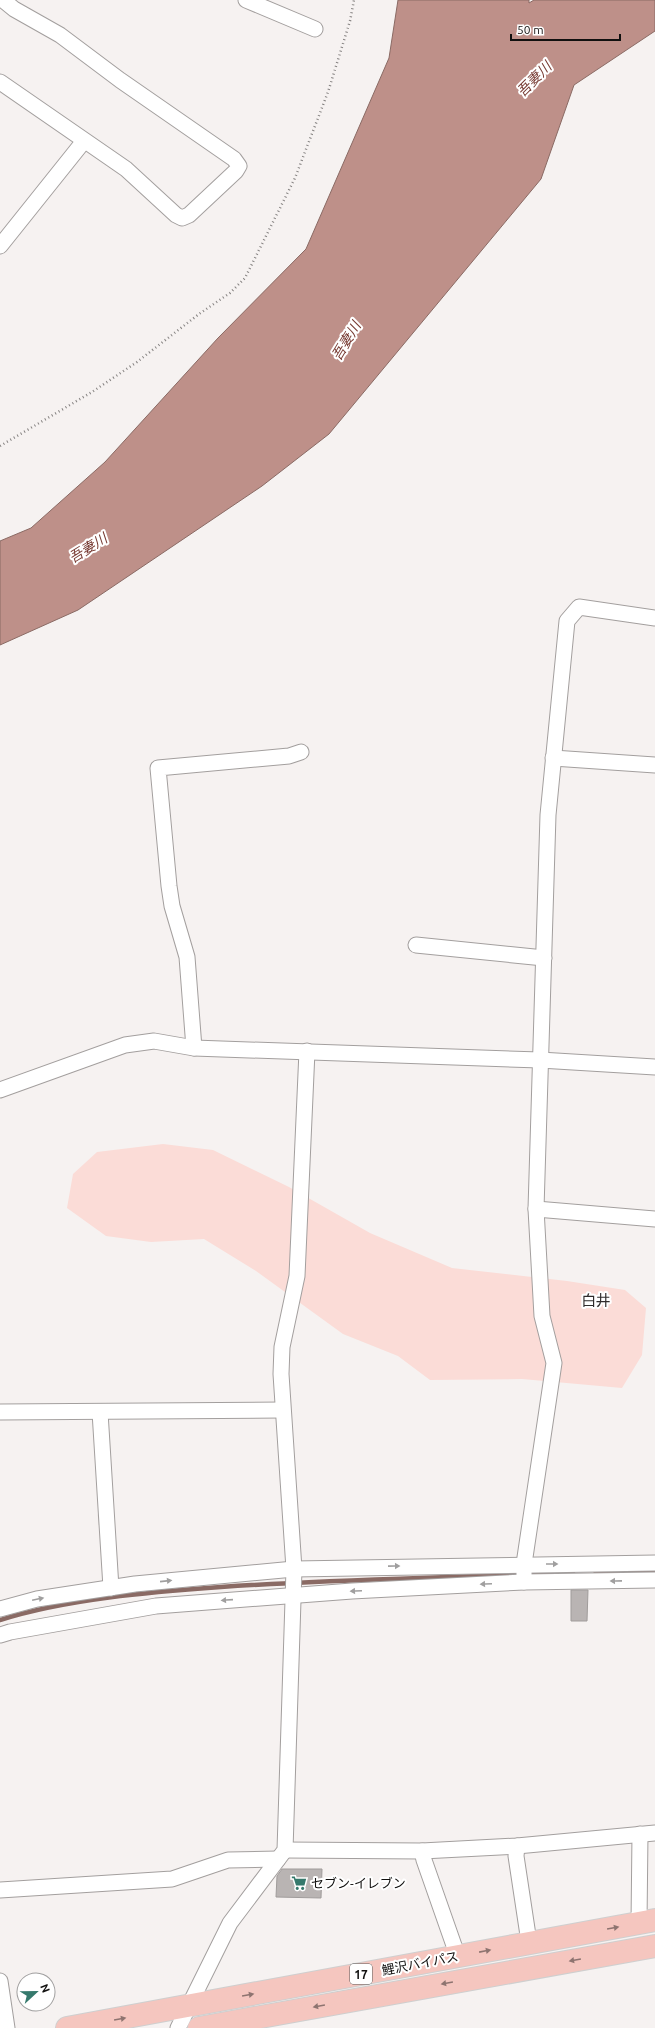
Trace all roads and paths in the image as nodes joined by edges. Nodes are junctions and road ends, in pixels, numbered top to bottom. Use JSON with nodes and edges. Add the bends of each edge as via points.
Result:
{"nodes":[{"id":1,"x":3,"y":0,"type":"edge"},
{"id":2,"x":246,"y":0,"type":"edge"},
{"id":3,"x":354,"y":0,"type":"edge"},
{"id":4,"x":315,"y":29,"type":"dead end"},
{"id":5,"x":0,"y":82,"type":"edge"},
{"id":6,"x":84,"y":141,"type":"junction"},
{"id":7,"x":0,"y":246,"type":"edge"},
{"id":8,"x":0,"y":446,"type":"edge"},
{"id":9,"x":655,"y":618,"type":"edge"},
{"id":10,"x":301,"y":752,"type":"dead end"},
{"id":11,"x":553,"y":758,"type":"junction"},
{"id":12,"x":655,"y":765,"type":"edge"},
{"id":13,"x":416,"y":944,"type":"dead end"},
{"id":14,"x":544,"y":958,"type":"junction"},
{"id":15,"x":194,"y":1048,"type":"junction"},
{"id":16,"x":307,"y":1051,"type":"junction"},
{"id":17,"x":540,"y":1060,"type":"junction"},
{"id":18,"x":655,"y":1067,"type":"edge"},
{"id":19,"x":0,"y":1090,"type":"edge"},
{"id":20,"x":536,"y":1210,"type":"junction"},
{"id":21,"x":655,"y":1219,"type":"edge"},
{"id":22,"x":282,"y":1410,"type":"junction"},
{"id":23,"x":0,"y":1412,"type":"edge"},
{"id":24,"x":100,"y":1412,"type":"junction"},
{"id":25,"x":655,"y":1563,"type":"edge"},
{"id":26,"x":524,"y":1574,"type":"junction"},
{"id":27,"x":655,"y":1580,"type":"edge"},
{"id":28,"x":293,"y":1582,"type":"junction"},
{"id":29,"x":111,"y":1588,"type":"junction"},
{"id":30,"x":0,"y":1609,"type":"edge"},
{"id":31,"x":0,"y":1635,"type":"edge"},
{"id":32,"x":655,"y":1833,"type":"edge"},
{"id":33,"x":640,"y":1834,"type":"junction"},
{"id":34,"x":517,"y":1846,"type":"junction"},
{"id":35,"x":422,"y":1851,"type":"junction"},
{"id":36,"x":282,"y":1854,"type":"junction"},
{"id":37,"x":0,"y":1890,"type":"edge"},
{"id":38,"x":647,"y":1922,"type":"edge"},
{"id":39,"x":530,"y":1942,"type":"junction"},
{"id":40,"x":655,"y":1946,"type":"edge"},
{"id":41,"x":458,"y":1957,"type":"junction"},
{"id":42,"x":0,"y":1981,"type":"edge"},
{"id":43,"x":190,"y":2006,"type":"junction"},
{"id":44,"x":7,"y":2028,"type":"edge"},
{"id":45,"x":68,"y":2028,"type":"edge"},
{"id":46,"x":178,"y":2028,"type":"edge"},
{"id":47,"x":199,"y":2028,"type":"edge"}],
"edges":[{"from":1,"to":6,"type":"street","via":[[14,9],[60,34],[120,80],[234,159],[239,166],[189,215],[182,218],[126,169]]},
{"from":2,"to":4,"type":"street"},
{"from":3,"to":8,"type":"path","via":[[328,92],[294,178],[245,278],[230,293],[136,362],[92,392]]},
{"from":5,"to":6,"type":"street"},
{"from":6,"to":7,"type":"street"},
{"from":9,"to":11,"type":"street","via":[[579,607],[566,621]]},
{"from":10,"to":15,"type":"street","via":[[289,756],[158,768],[172,906],[187,957]]},
{"from":11,"to":12,"type":"street"},
{"from":11,"to":14,"type":"street","via":[[548,815]]},
{"from":13,"to":14,"type":"street"},
{"from":14,"to":17,"type":"street"},
{"from":15,"to":16,"type":"street"},
{"from":15,"to":19,"type":"street","via":[[154,1041],[125,1045]]},
{"from":16,"to":17,"type":"street"},
{"from":16,"to":22,"type":"street","via":[[297,1276],[282,1347]]},
{"from":17,"to":18,"type":"street"},
{"from":17,"to":20,"type":"street"},
{"from":20,"to":21,"type":"street"},
{"from":20,"to":26,"type":"street","via":[[542,1316],[554,1363]]},
{"from":22,"to":24,"type":"street"},
{"from":22,"to":28,"type":"street"},
{"from":23,"to":24,"type":"street"},
{"from":24,"to":29,"type":"street"},
{"from":26,"to":25,"type":"street","one_way":true},
{"from":27,"to":26,"type":"street","one_way":true},
{"from":28,"to":26,"type":"street","one_way":true},
{"from":26,"to":28,"type":"street","one_way":true},
{"from":29,"to":28,"type":"street","one_way":true},
{"from":28,"to":31,"type":"street","one_way":true},
{"from":28,"to":36,"type":"street"},
{"from":30,"to":29,"type":"street","one_way":true,"via":[[37,1599]]},
{"from":32,"to":33,"type":"street"},
{"from":33,"to":34,"type":"street"},
{"from":33,"to":38,"type":"street"},
{"from":34,"to":35,"type":"street"},
{"from":34,"to":39,"type":"street","via":[[516,1856]]},
{"from":35,"to":36,"type":"street"},
{"from":35,"to":41,"type":"street"},
{"from":36,"to":37,"type":"street","via":[[228,1860],[172,1879]]},
{"from":36,"to":43,"type":"street","via":[[230,1923]]},
{"from":39,"to":38,"type":"highway","name":"鯉沢バイパス","number":"17","one_way":true},
{"from":41,"to":39,"type":"highway","name":"鯉沢バイパス","number":"17","one_way":true},
{"from":40,"to":47,"type":"highway","name":"鯉沢バイパス","number":"17","one_way":true},
{"from":43,"to":41,"type":"highway","name":"鯉沢バイパス","number":"17","one_way":true},
{"from":42,"to":44,"type":"street"},
{"from":45,"to":43,"type":"highway","name":"鯉沢バイパス","number":"17","one_way":true},
{"from":43,"to":46,"type":"street"}]}
